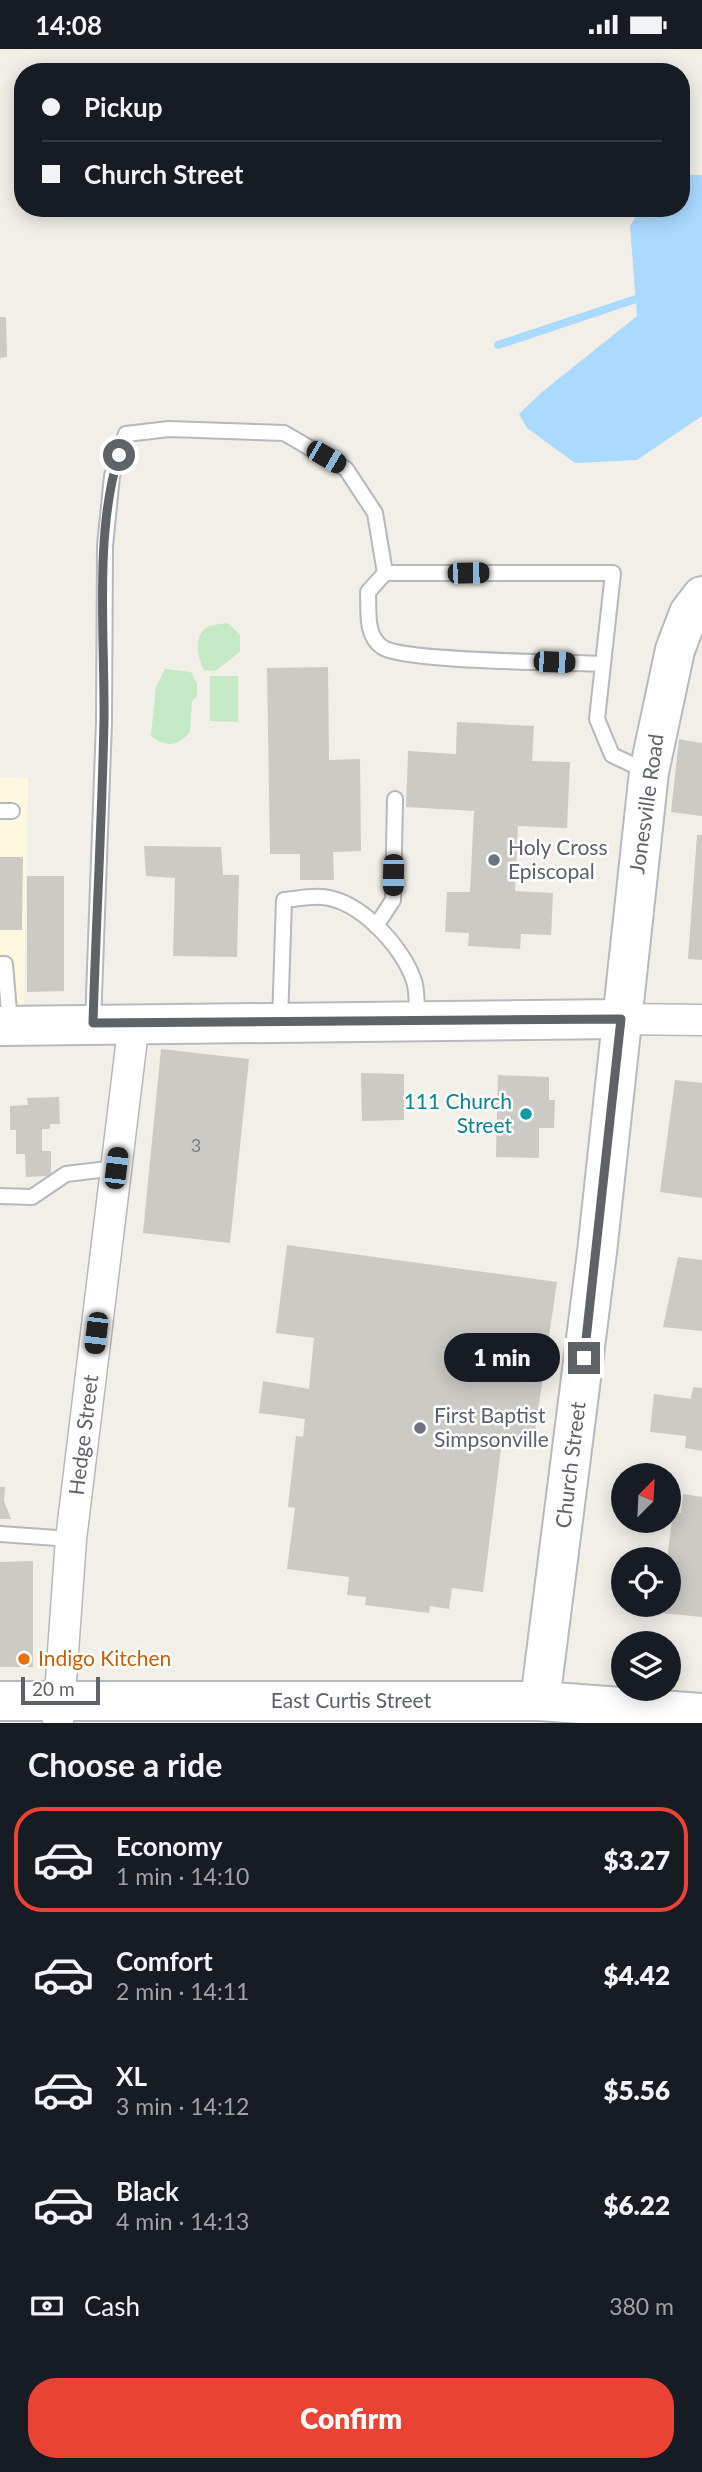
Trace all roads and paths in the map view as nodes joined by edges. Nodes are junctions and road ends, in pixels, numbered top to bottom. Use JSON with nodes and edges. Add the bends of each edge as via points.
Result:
{"nodes":[{"id":1,"x":385,"y":573,"type":"junction"},
{"id":2,"x":702,"y":596,"type":"edge"},
{"id":3,"x":603,"y":664,"type":"junction"},
{"id":4,"x":649,"y":772,"type":"junction"},
{"id":5,"x":395,"y":799,"type":"dead end"},
{"id":6,"x":376,"y":926,"type":"junction"},
{"id":7,"x":0,"y":964,"type":"edge"},
{"id":8,"x":621,"y":1019,"type":"junction"},
{"id":9,"x":417,"y":1020,"type":"junction"},
{"id":10,"x":702,"y":1020,"type":"edge"},
{"id":11,"x":280,"y":1022,"type":"junction"},
{"id":12,"x":93,"y":1023,"type":"junction"},
{"id":13,"x":134,"y":1023,"type":"junction"},
{"id":14,"x":5,"y":1026,"type":"edge"},
{"id":15,"x":116,"y":1168,"type":"junction"},
{"id":16,"x":0,"y":1196,"type":"edge"},
{"id":17,"x":0,"y":1534,"type":"edge"},
{"id":18,"x":71,"y":1539,"type":"junction"},
{"id":19,"x":0,"y":1701,"type":"edge"},
{"id":20,"x":540,"y":1701,"type":"junction"},
{"id":21,"x":59,"y":1712,"type":"edge"},
{"id":22,"x":702,"y":1713,"type":"edge"}],
"edges":[{"from":1,"to":3,"type":"lane","via":[[368,592],[370,633],[384,649],[432,657]]},
{"from":1,"to":3,"type":"lane","via":[[613,573]]},
{"from":1,"to":12,"type":"lane","via":[[375,513],[346,469],[284,433],[169,429],[126,434],[112,476],[105,546]]},
{"from":2,"to":4,"type":"street","name":"Jonesville Road","via":[[689,613],[675,650]]},
{"from":3,"to":4,"type":"lane","via":[[597,719],[612,755]]},
{"from":4,"to":8,"type":"street","name":"Jonesville Road"},
{"from":5,"to":6,"type":"lane","via":[[393,900]]},
{"from":6,"to":9,"type":"lane","via":[[406,960],[416,984]]},
{"from":6,"to":11,"type":"lane","via":[[352,908],[324,897],[284,900]]},
{"from":7,"to":14,"type":"lane","via":[[5,964]]},
{"from":8,"to":9,"type":"street"},
{"from":8,"to":10,"type":"street"},
{"from":8,"to":20,"type":"street","name":"Church Street","via":[[597,1252]]},
{"from":9,"to":11,"type":"street"},
{"from":11,"to":13,"type":"street"},
{"from":12,"to":13,"type":"street"},
{"from":12,"to":14,"type":"street"},
{"from":13,"to":15,"type":"street","name":"Hedge Street"},
{"from":15,"to":16,"type":"lane","via":[[66,1174],[32,1197]]},
{"from":15,"to":18,"type":"street","name":"Hedge Street"},
{"from":17,"to":18,"type":"lane"},
{"from":18,"to":21,"type":"street","name":"Hedge Street"},
{"from":19,"to":21,"type":"street","name":"East Curtis Street"},
{"from":20,"to":21,"type":"street","name":"East Curtis Street"},
{"from":20,"to":22,"type":"street","name":"East Curtis Street"}]}
